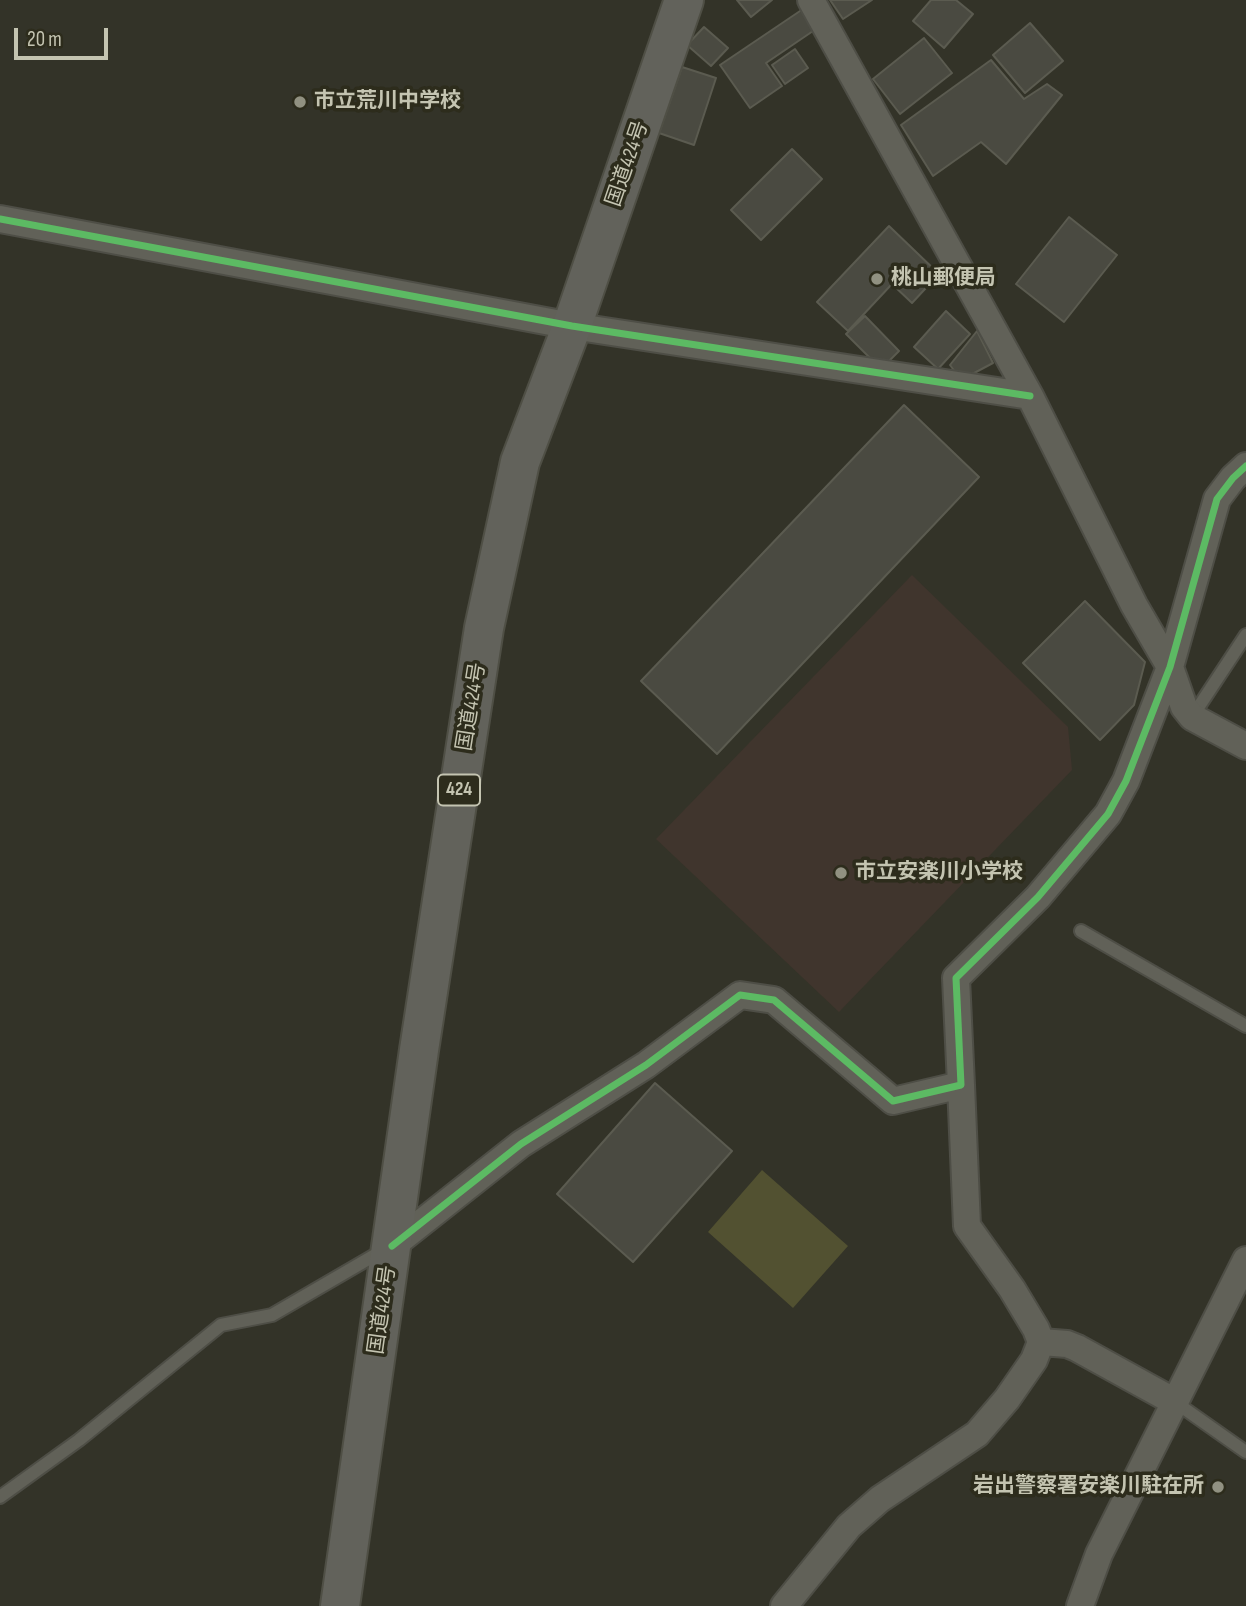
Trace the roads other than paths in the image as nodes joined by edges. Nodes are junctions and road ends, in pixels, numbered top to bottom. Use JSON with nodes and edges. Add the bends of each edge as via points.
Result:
{"nodes":[{"id":1,"x":684,"y":0,"type":"edge"},
{"id":2,"x":811,"y":0,"type":"edge"},
{"id":3,"x":0,"y":219,"type":"edge"},
{"id":4,"x":572,"y":326,"type":"junction"},
{"id":5,"x":1030,"y":396,"type":"junction"},
{"id":6,"x":1246,"y":466,"type":"edge"},
{"id":7,"x":1246,"y":635,"type":"edge"},
{"id":8,"x":1170,"y":667,"type":"junction"},
{"id":9,"x":1192,"y":717,"type":"junction"},
{"id":10,"x":1246,"y":746,"type":"edge"},
{"id":11,"x":1080,"y":930,"type":"dead end"},
{"id":12,"x":1246,"y":1026,"type":"edge"},
{"id":13,"x":961,"y":1085,"type":"junction"},
{"id":14,"x":392,"y":1246,"type":"junction"},
{"id":15,"x":1246,"y":1260,"type":"edge"},
{"id":16,"x":1041,"y":1342,"type":"junction"},
{"id":17,"x":1175,"y":1402,"type":"junction"},
{"id":18,"x":1246,"y":1452,"type":"edge"},
{"id":19,"x":0,"y":1497,"type":"edge"},
{"id":20,"x":340,"y":1606,"type":"edge"},
{"id":21,"x":784,"y":1606,"type":"edge"},
{"id":22,"x":1080,"y":1606,"type":"edge"}],
"edges":[{"from":1,"to":4,"type":"highway","name":"国道424号","number":"424"},
{"from":2,"to":5,"type":"street"},
{"from":3,"to":4,"type":"street"},
{"from":4,"to":5,"type":"street"},
{"from":4,"to":14,"type":"highway","name":"国道424号","number":"424","via":[[520,462],[484,628]]},
{"from":5,"to":8,"type":"street","via":[[1134,605]]},
{"from":6,"to":8,"type":"street","via":[[1217,499]]},
{"from":7,"to":9,"type":"lane"},
{"from":8,"to":9,"type":"street"},
{"from":8,"to":13,"type":"street","via":[[1126,781],[1108,814],[1038,897],[956,978]]},
{"from":9,"to":10,"type":"street"},
{"from":11,"to":12,"type":"lane"},
{"from":13,"to":14,"type":"street","via":[[893,1101],[774,1000],[740,995],[646,1065],[521,1144]]},
{"from":13,"to":16,"type":"street","via":[[967,1226],[1012,1289]]},
{"from":14,"to":19,"type":"lane","via":[[272,1315],[221,1325],[79,1440]]},
{"from":14,"to":20,"type":"highway","name":"国道424号","number":"424"},
{"from":15,"to":17,"type":"street"},
{"from":16,"to":17,"type":"street","via":[[1077,1348]]},
{"from":16,"to":21,"type":"street","via":[[1007,1399],[977,1434],[880,1499],[849,1526]]},
{"from":17,"to":18,"type":"lane"},
{"from":17,"to":22,"type":"street","via":[[1100,1554]]}]}
